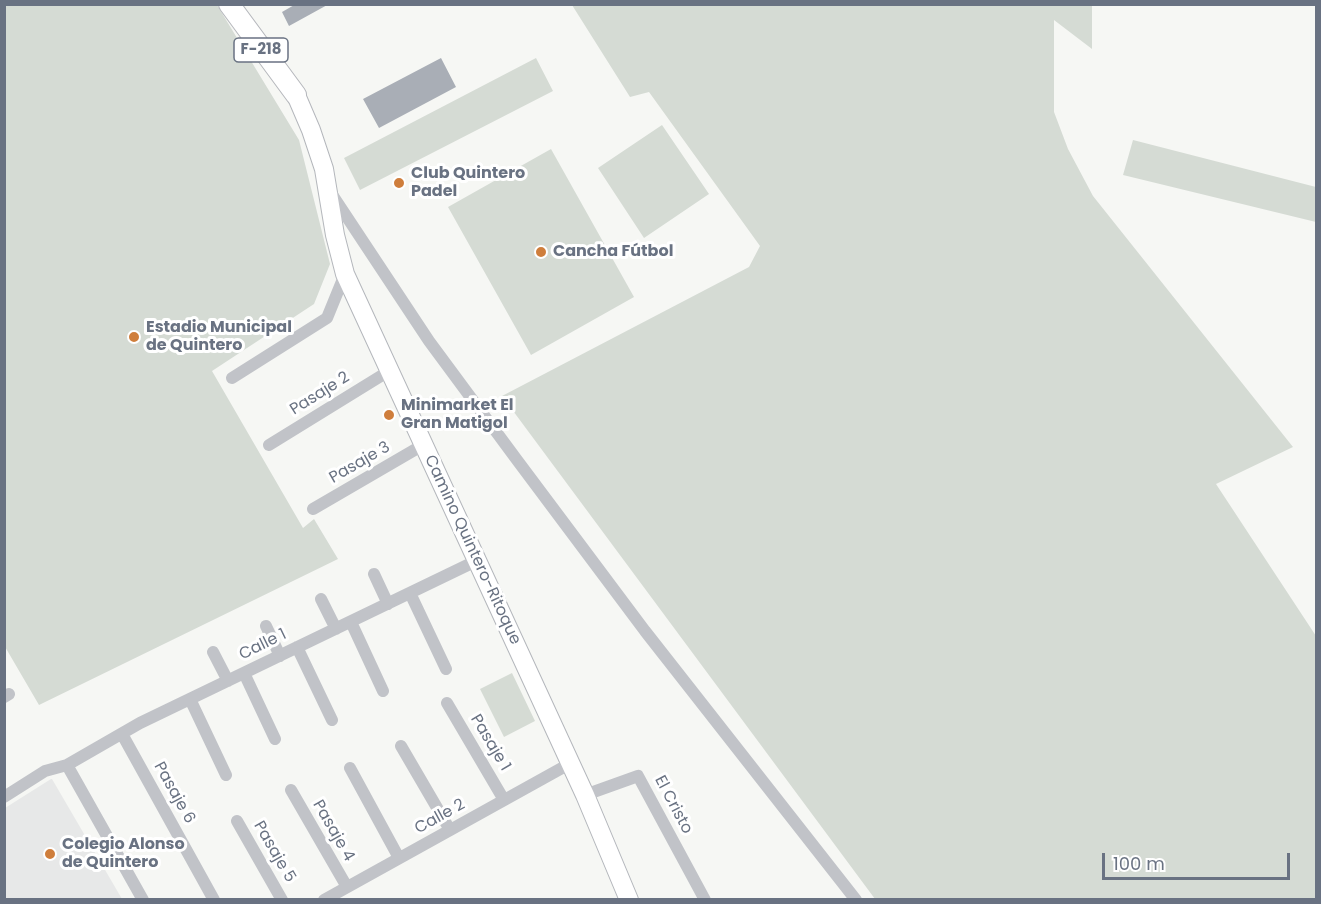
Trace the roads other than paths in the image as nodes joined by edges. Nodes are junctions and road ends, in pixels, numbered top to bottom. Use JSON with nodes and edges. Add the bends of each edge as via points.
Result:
{"nodes":[{"id":1,"x":229,"y":4,"type":"edge"},
{"id":2,"x":242,"y":4,"type":"edge"},
{"id":3,"x":296,"y":95,"type":"junction"},
{"id":4,"x":328,"y":190,"type":"junction"},
{"id":5,"x":345,"y":274,"type":"junction"},
{"id":6,"x":389,"y":370,"type":"junction"},
{"id":7,"x":232,"y":378,"type":"dead end"},
{"id":8,"x":268,"y":445,"type":"dead end"},
{"id":9,"x":423,"y":445,"type":"junction"},
{"id":10,"x":313,"y":509,"type":"dead end"},
{"id":11,"x":476,"y":561,"type":"junction"},
{"id":12,"x":374,"y":574,"type":"dead end"},
{"id":13,"x":410,"y":593,"type":"junction"},
{"id":14,"x":321,"y":599,"type":"dead end"},
{"id":15,"x":388,"y":604,"type":"junction"},
{"id":16,"x":351,"y":622,"type":"junction"},
{"id":17,"x":266,"y":626,"type":"dead end"},
{"id":18,"x":336,"y":629,"type":"junction"},
{"id":19,"x":297,"y":647,"type":"junction"},
{"id":20,"x":213,"y":652,"type":"dead end"},
{"id":21,"x":280,"y":656,"type":"junction"},
{"id":22,"x":446,"y":669,"type":"dead end"},
{"id":23,"x":244,"y":673,"type":"junction"},
{"id":24,"x":228,"y":681,"type":"junction"},
{"id":25,"x":383,"y":691,"type":"dead end"},
{"id":26,"x":190,"y":699,"type":"junction"},
{"id":27,"x":447,"y":703,"type":"dead end"},
{"id":28,"x":332,"y":720,"type":"dead end"},
{"id":29,"x":123,"y":734,"type":"junction"},
{"id":30,"x":275,"y":739,"type":"dead end"},
{"id":31,"x":401,"y":746,"type":"dead end"},
{"id":32,"x":571,"y":763,"type":"junction"},
{"id":33,"x":67,"y":765,"type":"junction"},
{"id":34,"x":350,"y":768,"type":"dead end"},
{"id":35,"x":226,"y":775,"type":"dead end"},
{"id":36,"x":291,"y":790,"type":"dead end"},
{"id":37,"x":585,"y":795,"type":"junction"},
{"id":38,"x":4,"y":796,"type":"edge"},
{"id":39,"x":504,"y":800,"type":"junction"},
{"id":40,"x":237,"y":821,"type":"dead end"},
{"id":41,"x":450,"y":830,"type":"junction"},
{"id":42,"x":399,"y":858,"type":"junction"},
{"id":43,"x":347,"y":887,"type":"junction"},
{"id":44,"x":143,"y":900,"type":"edge"},
{"id":45,"x":214,"y":900,"type":"edge"},
{"id":46,"x":282,"y":900,"type":"edge"},
{"id":47,"x":324,"y":900,"type":"edge"},
{"id":48,"x":629,"y":900,"type":"edge"},
{"id":49,"x":705,"y":900,"type":"edge"},
{"id":50,"x":856,"y":900,"type":"edge"}],
"edges":[{"from":1,"to":3,"type":"main road","name":"Camino Quintero-Ritoque","number":"F-218"},
{"from":2,"to":3,"type":"main road","name":"Camino Quintero-Ritoque","number":"F-218"},
{"from":3,"to":4,"type":"main road","name":"Camino Quintero-Ritoque","number":"F-218","via":[[318,150]]},
{"from":4,"to":5,"type":"main road","name":"Camino Quintero-Ritoque","number":"F-218"},
{"from":4,"to":50,"type":"street","via":[[429,341],[510,451]]},
{"from":5,"to":6,"type":"main road","name":"Camino Quintero-Ritoque","number":"F-218"},
{"from":5,"to":7,"type":"street","via":[[327,318]]},
{"from":6,"to":8,"type":"street","name":"Pasaje 2"},
{"from":6,"to":9,"type":"main road","name":"Camino Quintero-Ritoque","number":"F-218"},
{"from":9,"to":10,"type":"street","name":"Pasaje 3"},
{"from":9,"to":11,"type":"main road","name":"Camino Quintero-Ritoque","number":"F-218"},
{"from":11,"to":13,"type":"street","name":"Calle 1"},
{"from":11,"to":32,"type":"main road","name":"Camino Quintero-Ritoque","number":"F-218"},
{"from":12,"to":15,"type":"street"},
{"from":13,"to":15,"type":"street","name":"Calle 1"},
{"from":13,"to":22,"type":"street"},
{"from":14,"to":18,"type":"street"},
{"from":15,"to":16,"type":"street","name":"Calle 1"},
{"from":16,"to":18,"type":"street","name":"Calle 1"},
{"from":16,"to":25,"type":"street"},
{"from":17,"to":21,"type":"street"},
{"from":18,"to":19,"type":"street","name":"Calle 1"},
{"from":19,"to":21,"type":"street","name":"Calle 1"},
{"from":19,"to":28,"type":"street"},
{"from":20,"to":24,"type":"street"},
{"from":21,"to":23,"type":"street","name":"Calle 1"},
{"from":23,"to":24,"type":"street","name":"Calle 1"},
{"from":23,"to":30,"type":"street"},
{"from":24,"to":26,"type":"street","name":"Calle 1"},
{"from":26,"to":29,"type":"street","name":"Calle 1"},
{"from":26,"to":35,"type":"street"},
{"from":27,"to":39,"type":"street","name":"Pasaje 1"},
{"from":29,"to":33,"type":"street","name":"Calle 1"},
{"from":29,"to":45,"type":"street","name":"Pasaje 6"},
{"from":31,"to":41,"type":"street"},
{"from":32,"to":37,"type":"main road","name":"Camino Quintero-Ritoque","number":"F-218"},
{"from":32,"to":39,"type":"street","name":"Calle 2"},
{"from":33,"to":38,"type":"street","name":"Calle 1","via":[[45,771]]},
{"from":33,"to":44,"type":"street"},
{"from":34,"to":42,"type":"street"},
{"from":36,"to":43,"type":"street","name":"Pasaje 4"},
{"from":37,"to":48,"type":"main road","name":"Camino Quintero-Ritoque","number":"F-218"},
{"from":37,"to":49,"type":"street","name":"El Cristo","via":[[638,776]]},
{"from":39,"to":41,"type":"street","name":"Calle 2"},
{"from":40,"to":46,"type":"street","name":"Pasaje 5"},
{"from":41,"to":42,"type":"street","name":"Calle 2"},
{"from":42,"to":43,"type":"street","name":"Calle 2"},
{"from":43,"to":47,"type":"street","name":"Calle 2"}]}
